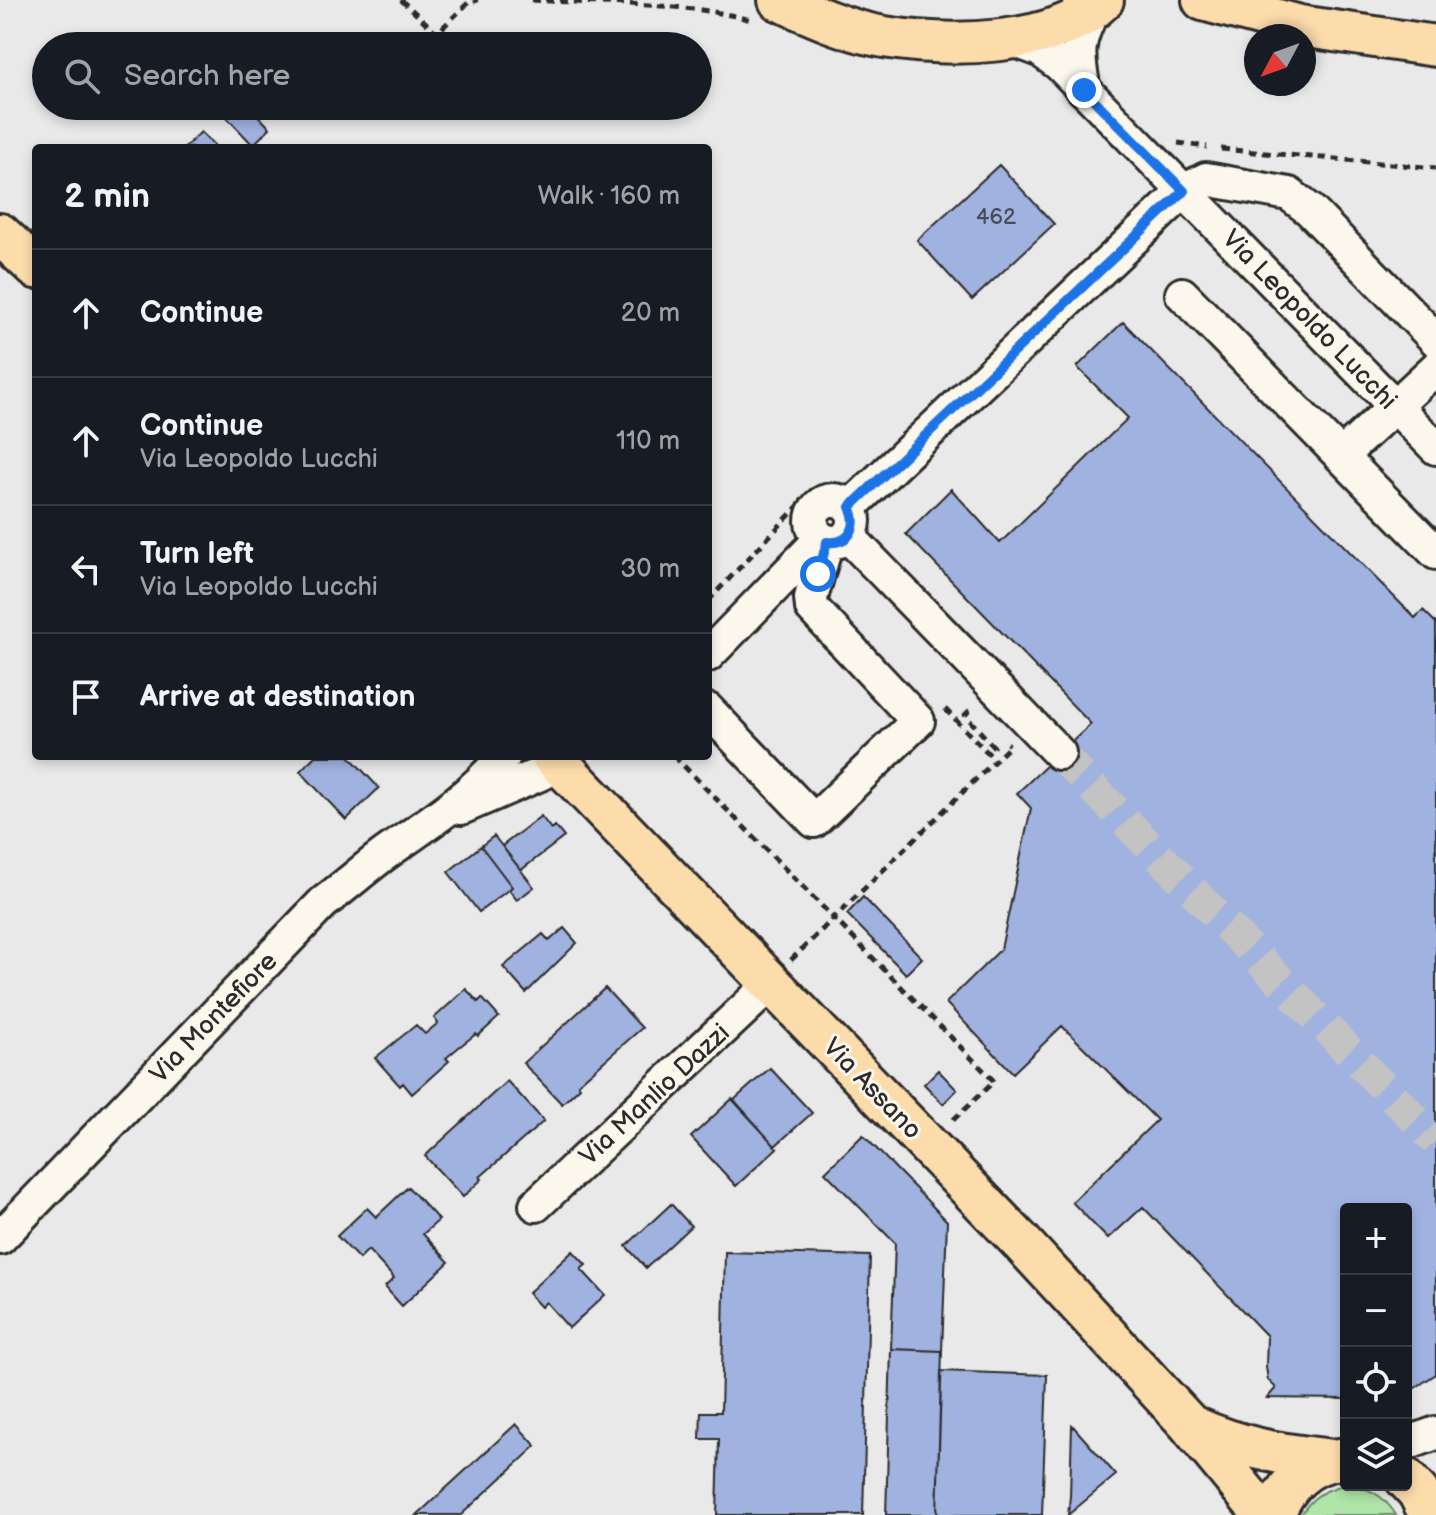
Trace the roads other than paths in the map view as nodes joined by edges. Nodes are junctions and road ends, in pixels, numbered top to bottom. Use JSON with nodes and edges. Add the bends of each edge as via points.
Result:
{"nodes":[{"id":1,"x":779,"y":0,"type":"edge"},
{"id":2,"x":1204,"y":0,"type":"edge"},
{"id":3,"x":1105,"y":3,"type":"edge"},
{"id":4,"x":1008,"y":38,"type":"junction"},
{"id":5,"x":1436,"y":46,"type":"edge"},
{"id":6,"x":1084,"y":90,"type":"junction"},
{"id":7,"x":1184,"y":191,"type":"junction"},
{"id":8,"x":0,"y":234,"type":"edge"},
{"id":9,"x":32,"y":264,"type":"edge"},
{"id":10,"x":1182,"y":294,"type":"dead end"},
{"id":11,"x":1436,"y":340,"type":"edge"},
{"id":12,"x":1436,"y":368,"type":"edge"},
{"id":13,"x":1395,"y":406,"type":"junction"},
{"id":14,"x":1436,"y":448,"type":"edge"},
{"id":15,"x":1341,"y":456,"type":"junction"},
{"id":16,"x":836,"y":531,"type":"junction"},
{"id":17,"x":1436,"y":553,"type":"edge"},
{"id":18,"x":712,"y":651,"type":"edge"},
{"id":19,"x":712,"y":714,"type":"edge"},
{"id":20,"x":1059,"y":753,"type":"tunnel mouth"},
{"id":21,"x":501,"y":760,"type":"edge"},
{"id":22,"x":556,"y":760,"type":"edge"},
{"id":23,"x":443,"y":815,"type":"junction"},
{"id":24,"x":772,"y":983,"type":"junction"},
{"id":25,"x":536,"y":1205,"type":"dead end"},
{"id":26,"x":0,"y":1238,"type":"edge"},
{"id":27,"x":1189,"y":1424,"type":"junction"},
{"id":28,"x":1436,"y":1433,"type":"edge"},
{"id":29,"x":1412,"y":1442,"type":"edge"},
{"id":30,"x":1339,"y":1459,"type":"edge"},
{"id":31,"x":1412,"y":1486,"type":"edge"},
{"id":32,"x":1264,"y":1515,"type":"edge"},
{"id":33,"x":1274,"y":1515,"type":"edge"},
{"id":34,"x":1430,"y":1515,"type":"edge"}],
"edges":[{"from":1,"to":4,"type":"main road","via":[[825,21],[882,37],[948,43]]},
{"from":2,"to":5,"type":"main road","via":[[1300,26]]},
{"from":3,"to":4,"type":"main road","via":[[1053,29]]},
{"from":3,"to":6,"type":"street","via":[[1081,33],[1078,60]]},
{"from":4,"to":6,"type":"street","name":"Via Leopoldo Lucchi","via":[[1040,50]]},
{"from":6,"to":7,"type":"street","name":"Via Leopoldo Lucchi"},
{"from":7,"to":11,"type":"street","via":[[1206,179],[1289,194]]},
{"from":7,"to":13,"type":"street","name":"Via Leopoldo Lucchi"},
{"from":7,"to":16,"type":"street"},
{"from":8,"to":9,"type":"main road"},
{"from":10,"to":15,"type":"street"},
{"from":12,"to":13,"type":"street"},
{"from":13,"to":14,"type":"street","name":"Via Leopoldo Lucchi"},
{"from":13,"to":15,"type":"street"},
{"from":15,"to":17,"type":"street"},
{"from":16,"to":18,"type":"street"},
{"from":16,"to":19,"type":"street","via":[[812,608],[918,721],[814,821]]},
{"from":16,"to":20,"type":"street"},
{"from":21,"to":23,"type":"street","name":"Via Montefiore"},
{"from":22,"to":23,"type":"street","name":"Via Montefiore","via":[[512,788]]},
{"from":22,"to":24,"type":"main road","name":"Via Assano"},
{"from":23,"to":26,"type":"street","name":"Via Montefiore","via":[[323,903]]},
{"from":24,"to":25,"type":"street","name":"Via Manlio Dazzi"},
{"from":24,"to":27,"type":"main road","name":"Via Assano"},
{"from":27,"to":30,"type":"main road","name":"Via Assano","via":[[1259,1451]]},
{"from":27,"to":32,"type":"main road","name":"Via Assano"},
{"from":28,"to":29,"type":"street"},
{"from":30,"to":33,"type":"main road","via":[[1311,1468],[1293,1482]]},
{"from":31,"to":34,"type":"main road"}]}
